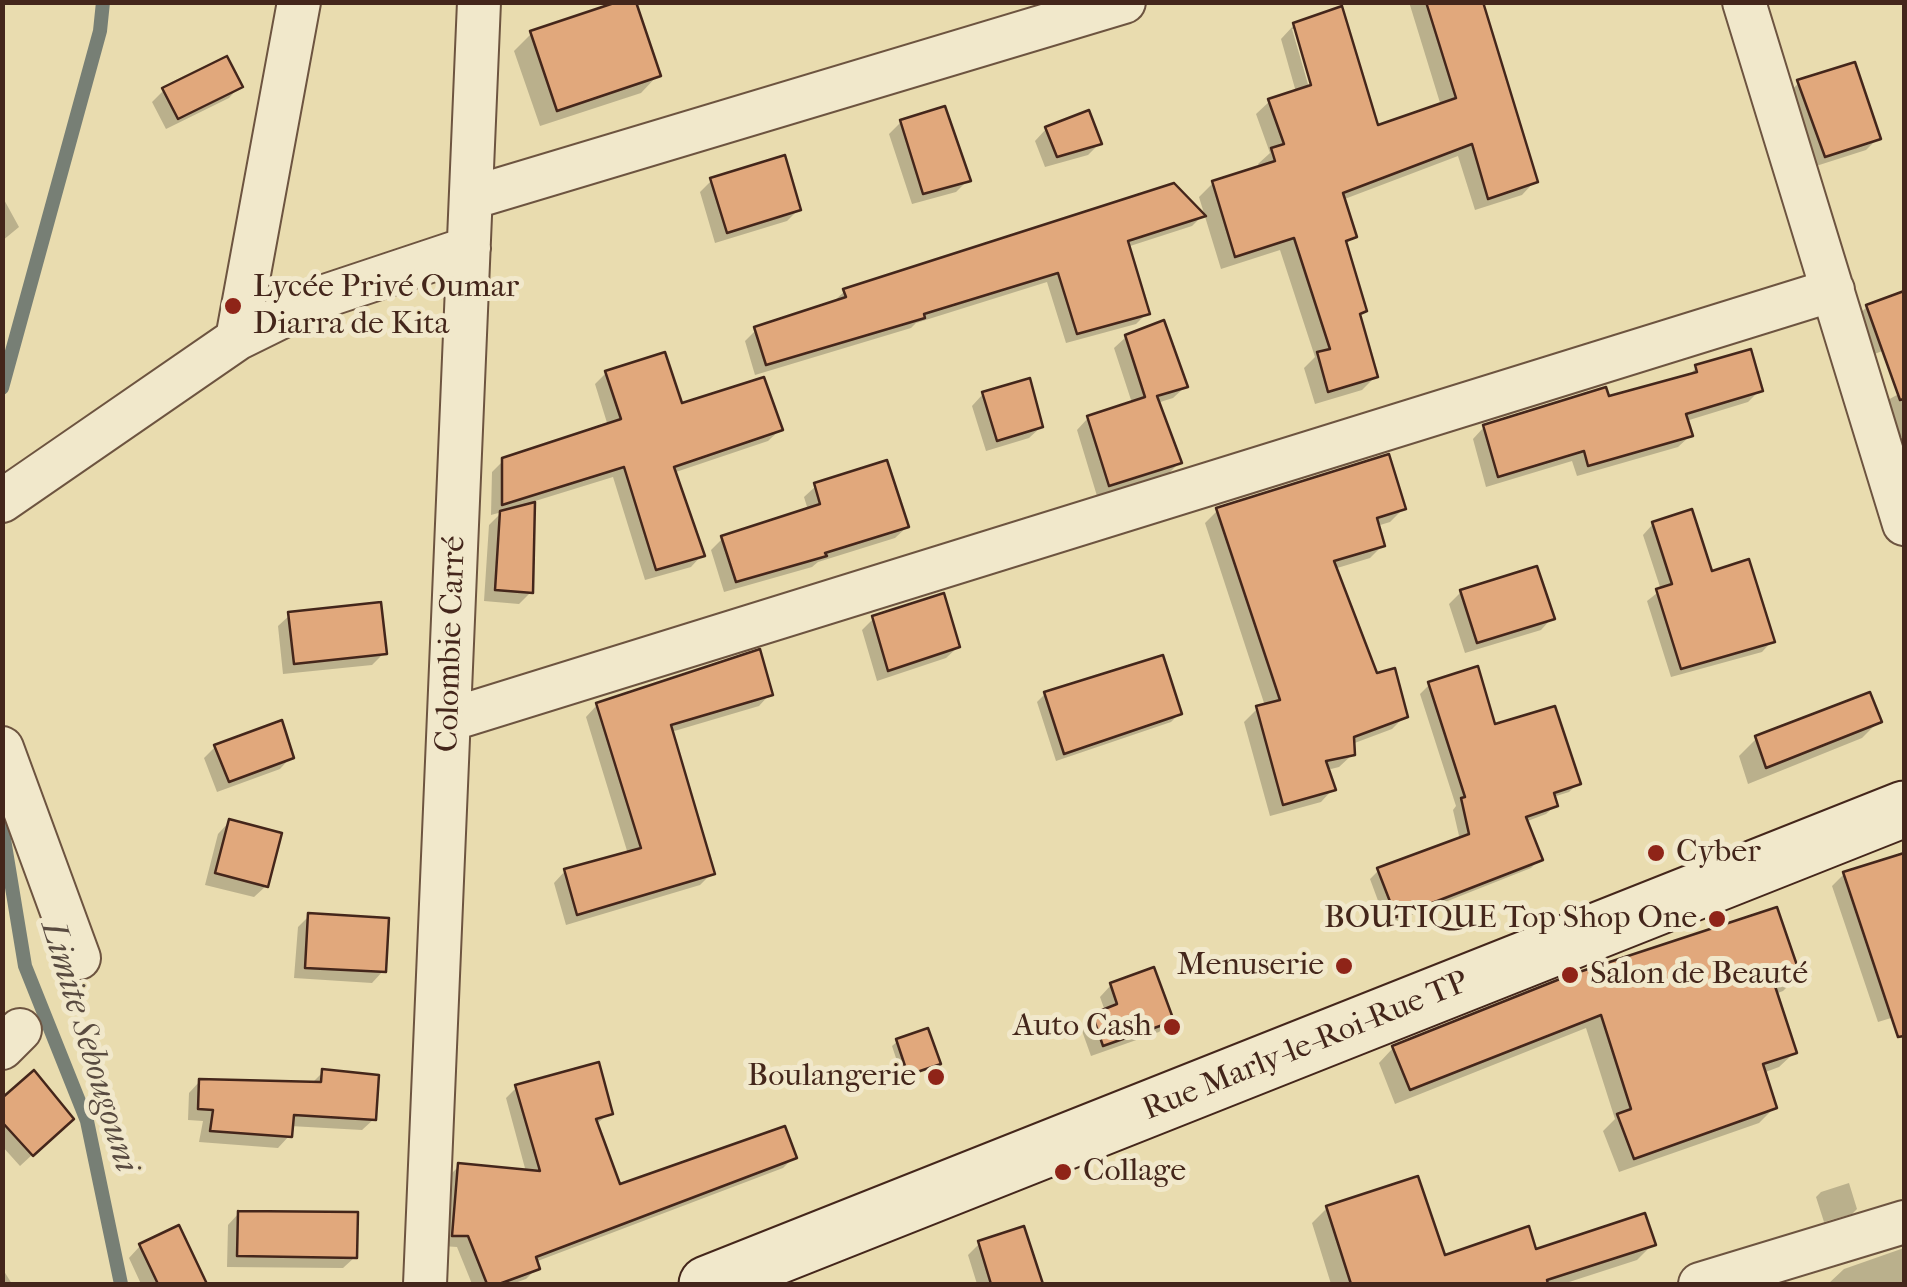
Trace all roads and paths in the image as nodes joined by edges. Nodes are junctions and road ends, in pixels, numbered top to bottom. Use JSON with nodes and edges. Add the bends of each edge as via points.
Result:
{"nodes":[{"id":1,"x":300,"y":2,"type":"edge"},
{"id":2,"x":479,"y":2,"type":"edge"},
{"id":3,"x":1124,"y":2,"type":"edge"},
{"id":4,"x":1744,"y":2,"type":"edge"},
{"id":5,"x":471,"y":198,"type":"junction"},
{"id":6,"x":469,"y":248,"type":"junction"},
{"id":7,"x":1833,"y":290,"type":"junction"},
{"id":8,"x":238,"y":339,"type":"junction"},
{"id":9,"x":2,"y":501,"type":"edge"},
{"id":10,"x":1904,"y":524,"type":"edge"},
{"id":11,"x":449,"y":720,"type":"junction"},
{"id":12,"x":2,"y":748,"type":"edge"},
{"id":13,"x":1904,"y":808,"type":"edge"},
{"id":14,"x":79,"y":958,"type":"dead end"},
{"id":15,"x":1904,"y":1222,"type":"edge"},
{"id":16,"x":425,"y":1284,"type":"edge"},
{"id":17,"x":708,"y":1284,"type":"edge"},
{"id":18,"x":1700,"y":1284,"type":"edge"}],
"edges":[{"from":1,"to":8,"type":"street"},
{"from":2,"to":5,"type":"street","name":"Colombie Carré"},
{"from":3,"to":5,"type":"street"},
{"from":4,"to":7,"type":"street"},
{"from":5,"to":6,"type":"street","name":"Colombie Carré"},
{"from":6,"to":8,"type":"street","via":[[322,297]]},
{"from":6,"to":11,"type":"street","name":"Colombie Carré"},
{"from":7,"to":10,"type":"street"},
{"from":7,"to":11,"type":"street"},
{"from":8,"to":9,"type":"street"},
{"from":11,"to":16,"type":"street","name":"Colombie Carré"},
{"from":12,"to":14,"type":"street"},
{"from":13,"to":17,"type":"street","name":"Rue Marly-le-Roi-Rue TP"},
{"from":15,"to":18,"type":"street"}]}
